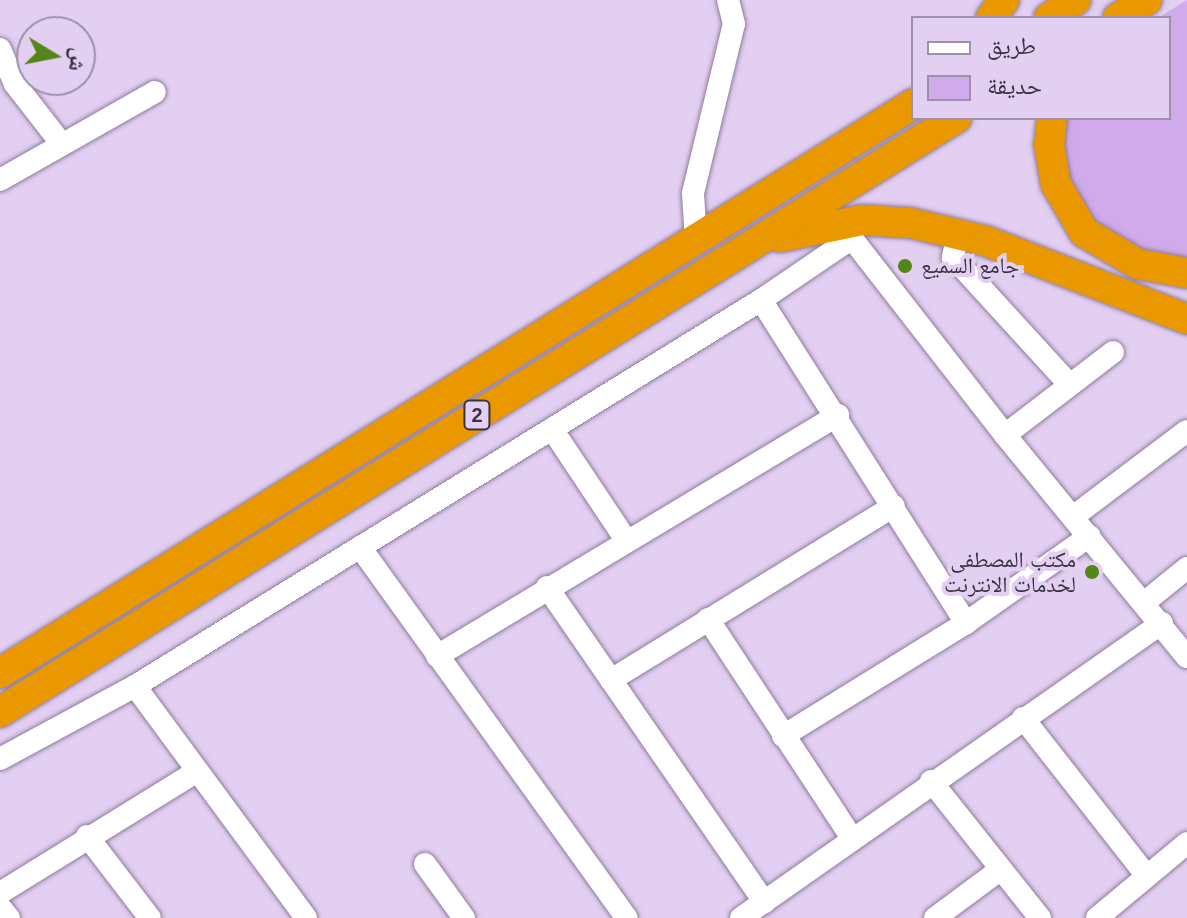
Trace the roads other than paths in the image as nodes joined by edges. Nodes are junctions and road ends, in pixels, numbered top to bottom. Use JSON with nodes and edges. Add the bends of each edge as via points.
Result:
{"nodes":[{"id":1,"x":728,"y":0,"type":"edge"},
{"id":2,"x":1076,"y":0,"type":"edge"},
{"id":3,"x":1148,"y":0,"type":"edge"},
{"id":4,"x":1052,"y":16,"type":"edge"},
{"id":5,"x":1124,"y":16,"type":"edge"},
{"id":6,"x":0,"y":49,"type":"edge"},
{"id":7,"x":155,"y":92,"type":"dead end"},
{"id":8,"x":909,"y":106,"type":"edge"},
{"id":9,"x":953,"y":120,"type":"edge"},
{"id":10,"x":1052,"y":120,"type":"edge"},
{"id":11,"x":61,"y":143,"type":"junction"},
{"id":12,"x":0,"y":180,"type":"edge"},
{"id":13,"x":851,"y":229,"type":"junction"},
{"id":14,"x":958,"y":233,"type":"junction"},
{"id":15,"x":696,"y":241,"type":"junction"},
{"id":16,"x":716,"y":266,"type":"junction"},
{"id":17,"x":1187,"y":273,"type":"edge"},
{"id":18,"x":761,"y":300,"type":"junction"},
{"id":19,"x":1187,"y":319,"type":"edge"},
{"id":20,"x":1113,"y":352,"type":"dead end"},
{"id":21,"x":1070,"y":385,"type":"junction"},
{"id":22,"x":838,"y":415,"type":"junction"},
{"id":23,"x":552,"y":429,"type":"junction"},
{"id":24,"x":1187,"y":431,"type":"edge"},
{"id":25,"x":1005,"y":435,"type":"junction"},
{"id":26,"x":894,"y":506,"type":"junction"},
{"id":27,"x":1074,"y":516,"type":"junction"},
{"id":28,"x":1090,"y":536,"type":"junction"},
{"id":29,"x":626,"y":540,"type":"junction"},
{"id":30,"x":360,"y":547,"type":"junction"},
{"id":31,"x":1187,"y":568,"type":"edge"},
{"id":32,"x":547,"y":587,"type":"junction"},
{"id":33,"x":1145,"y":602,"type":"junction"},
{"id":34,"x":708,"y":619,"type":"junction"},
{"id":35,"x":966,"y":623,"type":"junction"},
{"id":36,"x":1162,"y":623,"type":"junction"},
{"id":37,"x":437,"y":656,"type":"junction"},
{"id":38,"x":1187,"y":657,"type":"edge"},
{"id":39,"x":0,"y":673,"type":"edge"},
{"id":40,"x":611,"y":680,"type":"junction"},
{"id":41,"x":135,"y":686,"type":"junction"},
{"id":42,"x":0,"y":712,"type":"edge"},
{"id":43,"x":1023,"y":718,"type":"junction"},
{"id":44,"x":783,"y":736,"type":"junction"},
{"id":45,"x":0,"y":759,"type":"edge"},
{"id":46,"x":196,"y":772,"type":"junction"},
{"id":47,"x":931,"y":781,"type":"junction"},
{"id":48,"x":87,"y":836,"type":"junction"},
{"id":49,"x":852,"y":838,"type":"junction"},
{"id":50,"x":1187,"y":843,"type":"edge"},
{"id":51,"x":425,"y":864,"type":"dead end"},
{"id":52,"x":1001,"y":869,"type":"junction"},
{"id":53,"x":1147,"y":876,"type":"junction"},
{"id":54,"x":0,"y":893,"type":"edge"},
{"id":55,"x":764,"y":902,"type":"junction"},
{"id":56,"x":0,"y":907,"type":"edge"},
{"id":57,"x":9,"y":918,"type":"edge"},
{"id":58,"x":150,"y":918,"type":"edge"},
{"id":59,"x":306,"y":918,"type":"edge"},
{"id":60,"x":464,"y":918,"type":"edge"},
{"id":61,"x":627,"y":918,"type":"edge"},
{"id":62,"x":741,"y":918,"type":"edge"},
{"id":63,"x":935,"y":918,"type":"edge"},
{"id":64,"x":1040,"y":918,"type":"edge"},
{"id":65,"x":1097,"y":918,"type":"edge"}],
"edges":[{"from":1,"to":15,"type":"street","via":[[734,24],[693,193]]},
{"from":2,"to":4,"type":"highway"},
{"from":3,"to":5,"type":"highway"},
{"from":6,"to":11,"type":"street","via":[[15,84]]},
{"from":7,"to":11,"type":"street"},
{"from":8,"to":15,"type":"highway","number":"2"},
{"from":9,"to":16,"type":"highway","number":"2"},
{"from":10,"to":17,"type":"highway","via":[[1049,145],[1056,184],[1084,232],[1138,264]]},
{"from":11,"to":12,"type":"street"},
{"from":13,"to":14,"type":"highway","via":[[885,219]]},
{"from":13,"to":16,"type":"highway","via":[[786,235]]},
{"from":13,"to":18,"type":"street"},
{"from":13,"to":25,"type":"street"},
{"from":14,"to":19,"type":"highway"},
{"from":14,"to":21,"type":"street","via":[[953,257]]},
{"from":15,"to":39,"type":"highway","number":"2"},
{"from":16,"to":42,"type":"highway","number":"2"},
{"from":18,"to":22,"type":"street"},
{"from":18,"to":23,"type":"street"},
{"from":20,"to":21,"type":"street"},
{"from":21,"to":25,"type":"street"},
{"from":22,"to":26,"type":"street"},
{"from":22,"to":29,"type":"street"},
{"from":23,"to":29,"type":"street"},
{"from":23,"to":30,"type":"street"},
{"from":24,"to":27,"type":"street"},
{"from":25,"to":27,"type":"street"},
{"from":26,"to":34,"type":"street"},
{"from":26,"to":35,"type":"street"},
{"from":27,"to":28,"type":"street"},
{"from":28,"to":33,"type":"street"},
{"from":28,"to":35,"type":"street"},
{"from":29,"to":32,"type":"street"},
{"from":30,"to":37,"type":"street"},
{"from":30,"to":41,"type":"street"},
{"from":31,"to":33,"type":"street"},
{"from":32,"to":37,"type":"street"},
{"from":32,"to":40,"type":"street"},
{"from":33,"to":36,"type":"street"},
{"from":34,"to":40,"type":"street"},
{"from":34,"to":44,"type":"street"},
{"from":35,"to":44,"type":"street"},
{"from":36,"to":38,"type":"street"},
{"from":36,"to":43,"type":"street"},
{"from":37,"to":61,"type":"street"},
{"from":40,"to":55,"type":"street"},
{"from":41,"to":45,"type":"street"},
{"from":41,"to":46,"type":"street"},
{"from":43,"to":47,"type":"street"},
{"from":43,"to":53,"type":"street"},
{"from":44,"to":49,"type":"street"},
{"from":46,"to":48,"type":"street"},
{"from":46,"to":59,"type":"street"},
{"from":47,"to":49,"type":"street"},
{"from":47,"to":52,"type":"street"},
{"from":48,"to":54,"type":"street"},
{"from":48,"to":58,"type":"street"},
{"from":49,"to":55,"type":"street"},
{"from":50,"to":53,"type":"street"},
{"from":51,"to":60,"type":"street"},
{"from":52,"to":63,"type":"street"},
{"from":52,"to":64,"type":"street"},
{"from":53,"to":65,"type":"street"},
{"from":55,"to":62,"type":"street"},
{"from":56,"to":57,"type":"street"}]}
